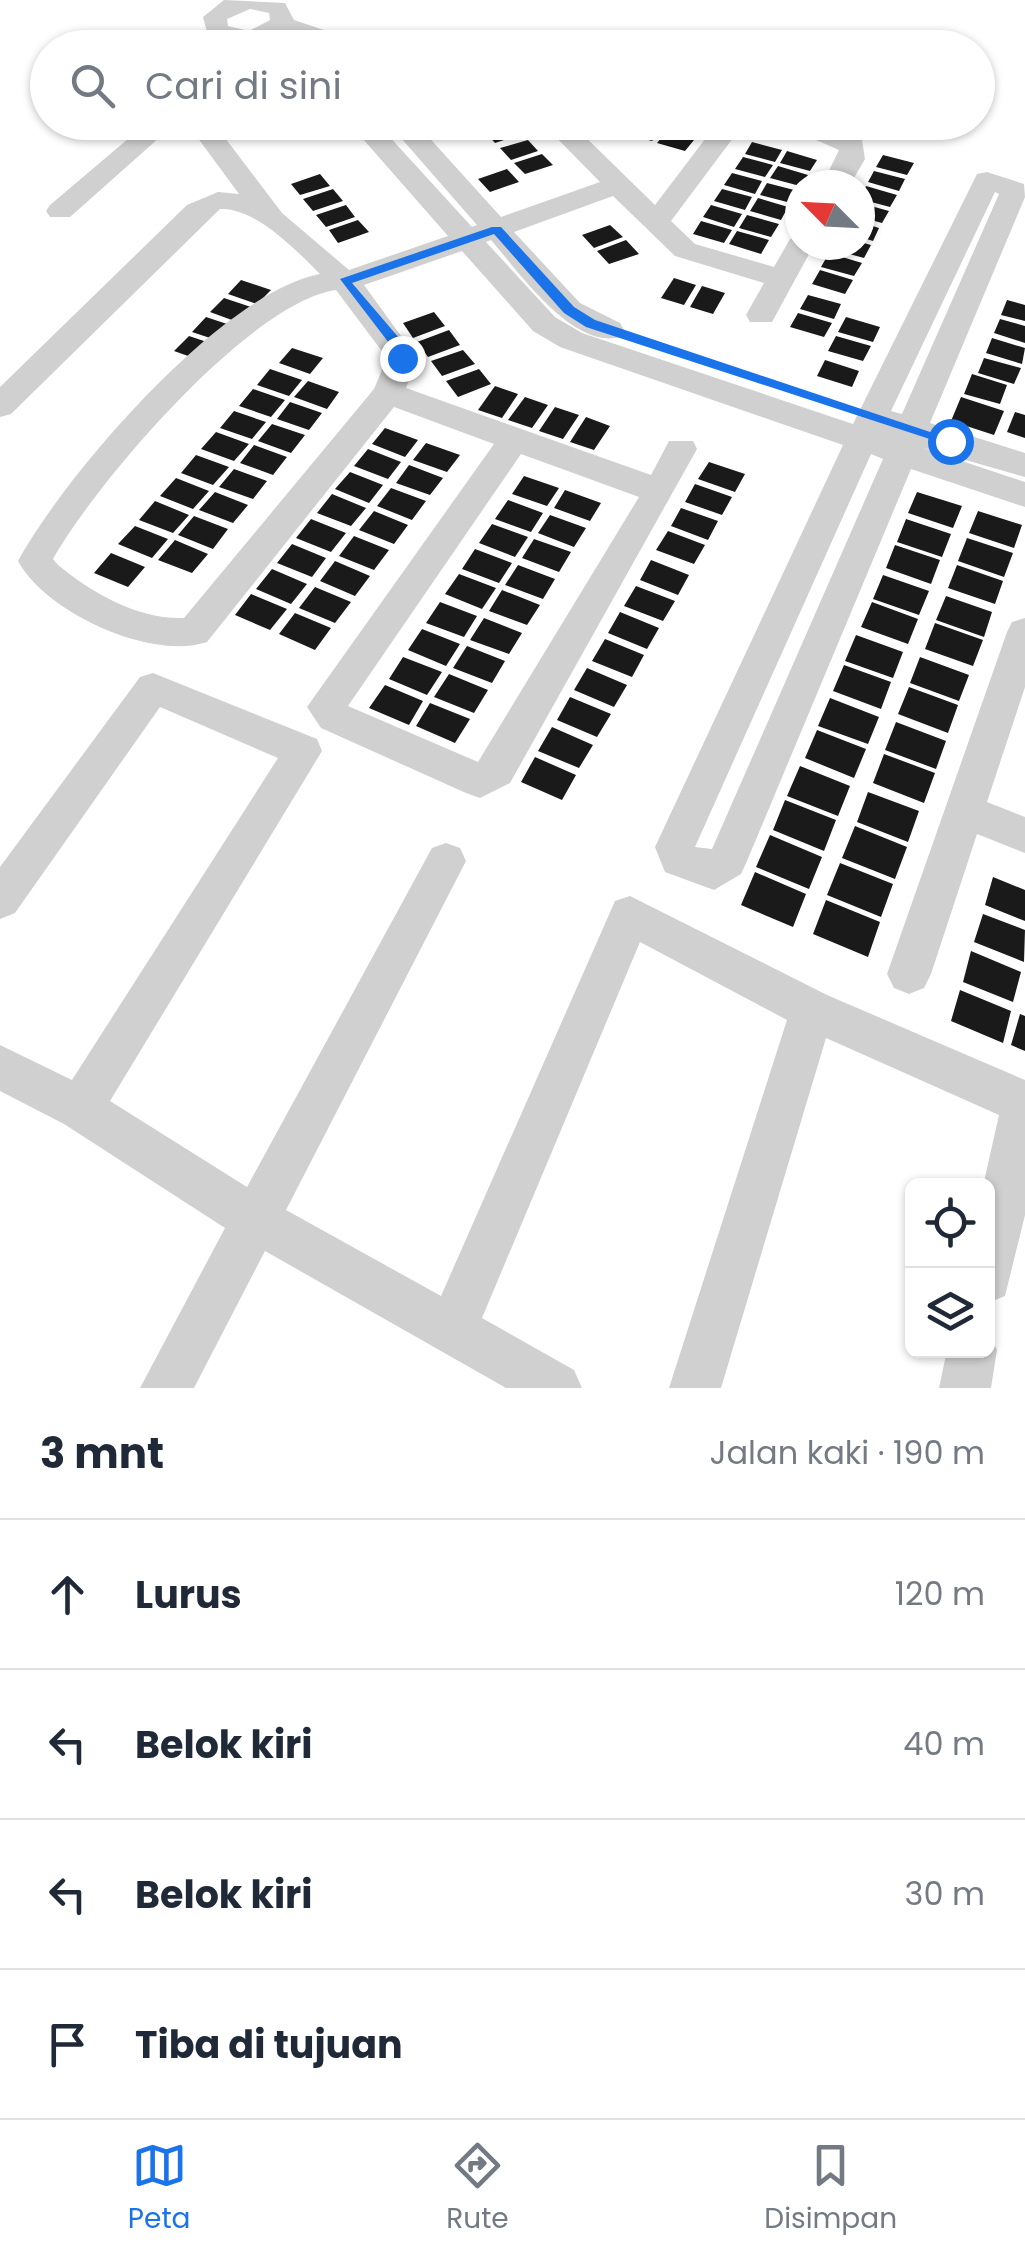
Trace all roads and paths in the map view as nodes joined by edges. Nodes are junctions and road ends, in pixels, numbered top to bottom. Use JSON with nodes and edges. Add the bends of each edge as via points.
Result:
{"nodes":[{"id":1,"x":195,"y":0,"type":"edge"},
{"id":2,"x":219,"y":30,"type":"edge"},
{"id":3,"x":143,"y":140,"type":"edge"},
{"id":4,"x":213,"y":140,"type":"edge"},
{"id":5,"x":381,"y":140,"type":"edge"},
{"id":6,"x":413,"y":140,"type":"edge"},
{"id":7,"x":581,"y":140,"type":"edge"},
{"id":8,"x":718,"y":140,"type":"edge"},
{"id":9,"x":836,"y":140,"type":"edge"},
{"id":10,"x":845,"y":170,"type":"edge"},
{"id":11,"x":610,"y":178,"type":"junction"},
{"id":12,"x":60,"y":212,"type":"dead end"},
{"id":13,"x":654,"y":223,"type":"junction"},
{"id":14,"x":474,"y":225,"type":"junction"},
{"id":15,"x":278,"y":226,"type":"junction"},
{"id":16,"x":791,"y":260,"type":"edge"},
{"id":17,"x":328,"y":275,"type":"junction"},
{"id":18,"x":780,"y":278,"type":"junction"},
{"id":19,"x":761,"y":315,"type":"dead end"},
{"id":20,"x":388,"y":393,"type":"junction"},
{"id":21,"x":0,"y":406,"type":"edge"},
{"id":22,"x":867,"y":428,"type":"junction"},
{"id":23,"x":513,"y":440,"type":"junction"},
{"id":24,"x":905,"y":441,"type":"junction"},
{"id":25,"x":681,"y":449,"type":"dead end"},
{"id":26,"x":1025,"y":464,"type":"edge"},
{"id":27,"x":659,"y":491,"type":"junction"},
{"id":28,"x":1025,"y":495,"type":"edge"},
{"id":29,"x":1025,"y":632,"type":"edge"},
{"id":30,"x":964,"y":811,"type":"junction"},
{"id":31,"x":1025,"y":835,"type":"edge"},
{"id":32,"x":446,"y":861,"type":"dead end"},
{"id":33,"x":0,"y":900,"type":"edge"},
{"id":34,"x":909,"y":974,"type":"dead end"},
{"id":35,"x":812,"y":1010,"type":"junction"},
{"id":36,"x":0,"y":1067,"type":"edge"},
{"id":37,"x":80,"y":1108,"type":"junction"},
{"id":38,"x":253,"y":1218,"type":"junction"},
{"id":39,"x":990,"y":1268,"type":"edge"},
{"id":40,"x":452,"y":1329,"type":"junction"},
{"id":41,"x":970,"y":1358,"type":"edge"},
{"id":42,"x":166,"y":1388,"type":"edge"},
{"id":43,"x":556,"y":1388,"type":"edge"},
{"id":44,"x":695,"y":1388,"type":"edge"},
{"id":45,"x":964,"y":1388,"type":"edge"}],
"edges":[{"from":1,"to":2,"type":"street","via":[[222,10],[213,24]]},
{"from":3,"to":12,"type":"street"},
{"from":4,"to":15,"type":"street"},
{"from":5,"to":14,"type":"street"},
{"from":6,"to":14,"type":"street"},
{"from":7,"to":11,"type":"street"},
{"from":8,"to":13,"type":"street"},
{"from":9,"to":10,"type":"street","via":[[852,146]]},
{"from":11,"to":13,"type":"street"},
{"from":11,"to":14,"type":"street"},
{"from":13,"to":18,"type":"street","via":[[685,250]]},
{"from":14,"to":17,"type":"street"},
{"from":14,"to":22,"type":"street","via":[[544,324],[571,340]]},
{"from":15,"to":17,"type":"street"},
{"from":15,"to":21,"type":"street","via":[[248,204],[207,204]]},
{"from":16,"to":18,"type":"street"},
{"from":17,"to":20,"type":"street","via":[[394,341],[402,358]]},
{"from":17,"to":20,"type":"street","via":[[261,313],[99,467],[50,528],[35,561],[43,577],[156,632],[194,632]]},
{"from":18,"to":19,"type":"street"},
{"from":20,"to":23,"type":"street"},
{"from":22,"to":24,"type":"street"},
{"from":22,"to":24,"type":"street","via":[[982,182],[1011,186]]},
{"from":22,"to":24,"type":"street","via":[[675,847],[679,859],[714,872],[727,861]]},
{"from":23,"to":27,"type":"street"},
{"from":23,"to":27,"type":"street","via":[[326,707],[334,718],[456,774],[480,781],[496,771]]},
{"from":24,"to":26,"type":"street"},
{"from":24,"to":28,"type":"street"},
{"from":25,"to":27,"type":"street"},
{"from":29,"to":30,"type":"street"},
{"from":30,"to":31,"type":"street"},
{"from":30,"to":34,"type":"street"},
{"from":32,"to":38,"type":"street"},
{"from":33,"to":37,"type":"street","via":[[153,688],[303,751]]},
{"from":35,"to":39,"type":"street","via":[[1024,1103]]},
{"from":35,"to":40,"type":"street","via":[[630,915]]},
{"from":35,"to":44,"type":"street"},
{"from":36,"to":37,"type":"street"},
{"from":37,"to":38,"type":"street"},
{"from":38,"to":40,"type":"street"},
{"from":38,"to":42,"type":"street"},
{"from":40,"to":43,"type":"street"},
{"from":41,"to":45,"type":"street"}]}
